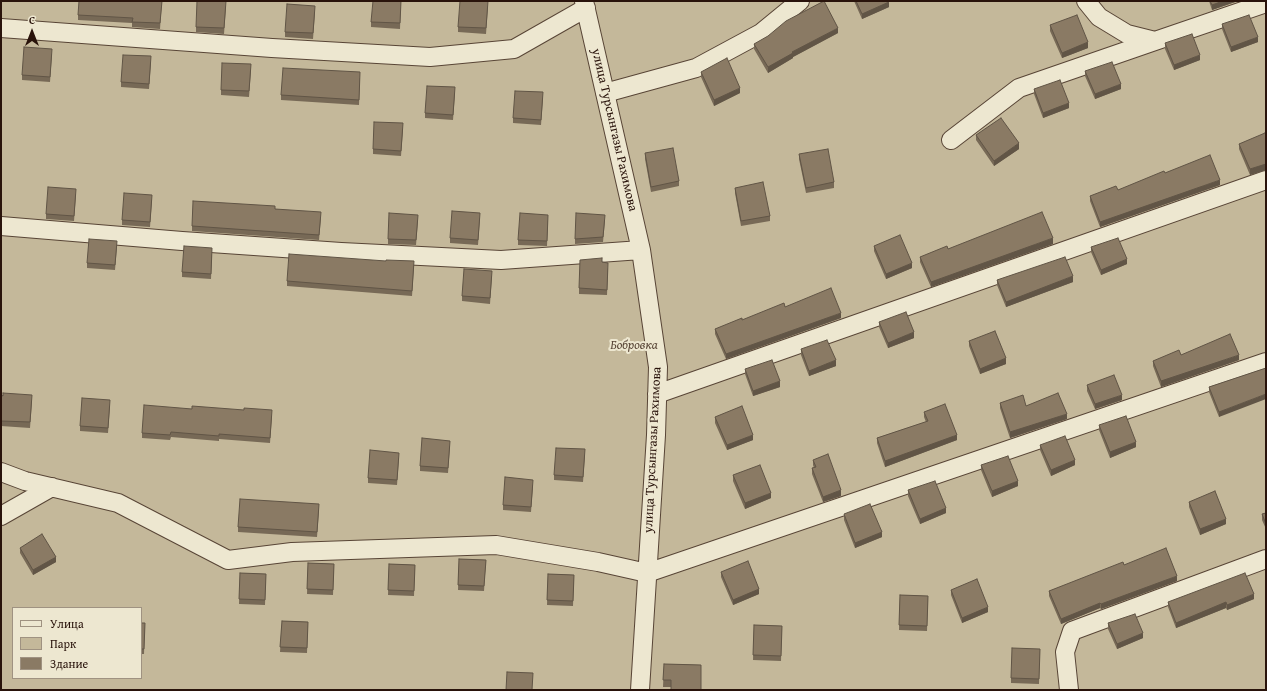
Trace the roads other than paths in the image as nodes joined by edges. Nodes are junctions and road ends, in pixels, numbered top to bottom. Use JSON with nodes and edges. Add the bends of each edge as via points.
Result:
{"nodes":[{"id":1,"x":800,"y":1,"type":"edge"},
{"id":2,"x":1086,"y":1,"type":"edge"},
{"id":3,"x":1266,"y":2,"type":"edge"},
{"id":4,"x":585,"y":4,"type":"edge"},
{"id":5,"x":1,"y":28,"type":"edge"},
{"id":6,"x":1155,"y":41,"type":"junction"},
{"id":7,"x":605,"y":93,"type":"junction"},
{"id":8,"x":951,"y":140,"type":"dead end"},
{"id":9,"x":1266,"y":180,"type":"edge"},
{"id":10,"x":1,"y":226,"type":"edge"},
{"id":11,"x":641,"y":250,"type":"junction"},
{"id":12,"x":1266,"y":362,"type":"edge"},
{"id":13,"x":657,"y":394,"type":"junction"},
{"id":14,"x":1,"y":472,"type":"edge"},
{"id":15,"x":52,"y":487,"type":"junction"},
{"id":16,"x":1,"y":516,"type":"edge"},
{"id":17,"x":1266,"y":559,"type":"edge"},
{"id":18,"x":647,"y":573,"type":"junction"},
{"id":19,"x":640,"y":690,"type":"edge"},
{"id":20,"x":1068,"y":690,"type":"edge"}],
"edges":[{"from":1,"to":7,"type":"street","via":[[761,33],[696,68]]},
{"from":2,"to":6,"type":"street","via":[[1099,17],[1127,34]]},
{"from":3,"to":6,"type":"street"},
{"from":4,"to":5,"type":"street","via":[[514,49],[430,57]]},
{"from":4,"to":7,"type":"street","name":"улица Турсынгазы Рахимова"},
{"from":6,"to":8,"type":"street","via":[[1019,88]]},
{"from":7,"to":11,"type":"street","name":"улица Турсынгазы Рахимова"},
{"from":9,"to":13,"type":"street"},
{"from":10,"to":11,"type":"street","via":[[182,241],[501,260]]},
{"from":11,"to":13,"type":"street","name":"улица Турсынгазы Рахимова","via":[[658,367]]},
{"from":12,"to":18,"type":"street"},
{"from":13,"to":18,"type":"street","name":"улица Турсынгазы Рахимова"},
{"from":14,"to":15,"type":"street"},
{"from":15,"to":16,"type":"street"},
{"from":15,"to":18,"type":"street","via":[[118,503],[228,560],[292,552],[496,545]]},
{"from":17,"to":20,"type":"street","via":[[1072,631],[1065,652]]},
{"from":18,"to":19,"type":"street","name":"улица Турсынгазы Рахимова"}]}
